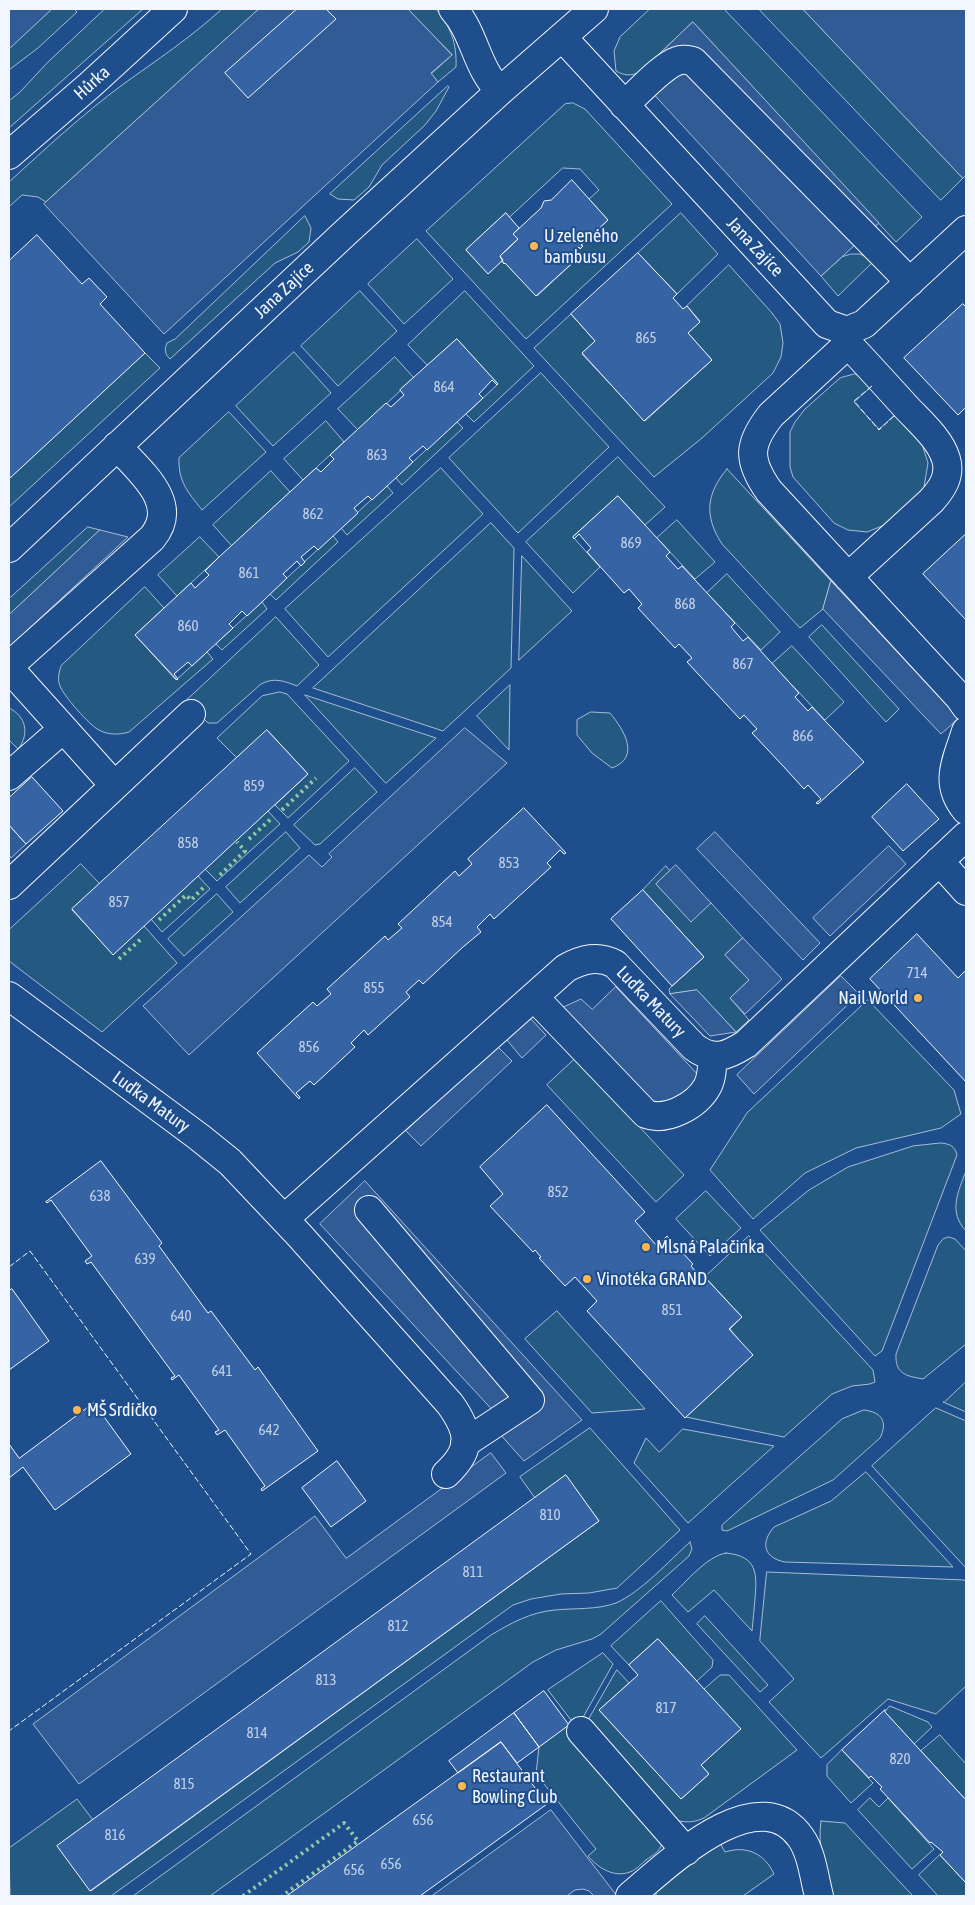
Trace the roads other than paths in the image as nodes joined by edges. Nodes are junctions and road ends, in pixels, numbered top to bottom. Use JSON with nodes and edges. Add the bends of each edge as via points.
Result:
{"nodes":[{"id":1,"x":173,"y":9,"type":"edge"},
{"id":2,"x":453,"y":9,"type":"edge"},
{"id":3,"x":594,"y":9,"type":"edge"},
{"id":4,"x":563,"y":38,"type":"junction"},
{"id":5,"x":500,"y":91,"type":"junction"},
{"id":6,"x":624,"y":105,"type":"junction"},
{"id":7,"x":9,"y":155,"type":"edge"},
{"id":8,"x":966,"y":230,"type":"edge"},
{"id":9,"x":910,"y":282,"type":"junction"},
{"id":10,"x":848,"y":338,"type":"junction"},
{"id":11,"x":117,"y":446,"type":"junction"},
{"id":12,"x":9,"y":548,"type":"edge"},
{"id":13,"x":848,"y":577,"type":"junction"},
{"id":14,"x":9,"y":667,"type":"edge"},
{"id":15,"x":966,"y":707,"type":"edge"},
{"id":16,"x":191,"y":714,"type":"dead end"},
{"id":17,"x":63,"y":729,"type":"junction"},
{"id":18,"x":966,"y":731,"type":"edge"},
{"id":19,"x":9,"y":776,"type":"edge"},
{"id":20,"x":114,"y":786,"type":"junction"},
{"id":21,"x":966,"y":810,"type":"edge"},
{"id":22,"x":966,"y":836,"type":"edge"},
{"id":23,"x":939,"y":861,"type":"junction"},
{"id":24,"x":9,"y":884,"type":"edge"},
{"id":25,"x":966,"y":891,"type":"edge"},
{"id":26,"x":9,"y":996,"type":"edge"},
{"id":27,"x":534,"y":996,"type":"junction"},
{"id":28,"x":713,"y":1057,"type":"junction"},
{"id":29,"x":369,"y":1210,"type":"dead end"},
{"id":30,"x":284,"y":1219,"type":"junction"},
{"id":31,"x":466,"y":1443,"type":"junction"},
{"id":32,"x":446,"y":1474,"type":"dead end"},
{"id":33,"x":581,"y":1730,"type":"dead end"},
{"id":34,"x":686,"y":1851,"type":"junction"},
{"id":35,"x":630,"y":1896,"type":"edge"},
{"id":36,"x":819,"y":1896,"type":"edge"}],
"edges":[{"from":1,"to":7,"type":"street","name":"Hůrka"},
{"from":2,"to":5,"type":"street","via":[[466,26],[483,69]]},
{"from":3,"to":4,"type":"street","name":"Jana Zajíce"},
{"from":4,"to":5,"type":"street","name":"Jana Zajíce"},
{"from":4,"to":6,"type":"street","name":"Jana Zajíce"},
{"from":5,"to":11,"type":"street","name":"Jana Zajíce"},
{"from":6,"to":9,"type":"street","via":[[667,66],[683,59],[693,61]]},
{"from":6,"to":10,"type":"street","name":"Jana Zajíce","via":[[827,324]]},
{"from":8,"to":9,"type":"street"},
{"from":9,"to":10,"type":"street"},
{"from":10,"to":13,"type":"street","via":[[771,415],[755,438],[753,452],[759,478]]},
{"from":10,"to":13,"type":"street","via":[[934,437],[946,459],[947,470],[946,480],[936,495]]},
{"from":11,"to":12,"type":"street","name":"Jana Zajíce"},
{"from":11,"to":14,"type":"street","via":[[159,496],[163,519],[159,529]]},
{"from":13,"to":15,"type":"street"},
{"from":14,"to":17,"type":"street"},
{"from":16,"to":20,"type":"street"},
{"from":17,"to":19,"type":"street"},
{"from":17,"to":20,"type":"street"},
{"from":18,"to":21,"type":"street","via":[[952,779],[956,795]]},
{"from":20,"to":24,"type":"street"},
{"from":22,"to":23,"type":"street"},
{"from":23,"to":25,"type":"street"},
{"from":23,"to":28,"type":"street","via":[[746,1044],[730,1053]]},
{"from":26,"to":30,"type":"street","name":"Luďka Matury","via":[[199,1136],[248,1180]]},
{"from":27,"to":28,"type":"street","name":"Luďka Matury","via":[[577,962],[592,958],[608,960],[623,970],[694,1047]]},
{"from":27,"to":28,"type":"street","via":[[646,1114],[664,1116],[693,1102],[708,1086]]},
{"from":27,"to":30,"type":"street","name":"Luďka Matury"},
{"from":29,"to":31,"type":"street","via":[[530,1400]]},
{"from":30,"to":31,"type":"street","name":"Luďka Matury","via":[[450,1404],[464,1429]]},
{"from":31,"to":32,"type":"street","via":[[462,1456]]},
{"from":33,"to":34,"type":"street"},
{"from":34,"to":35,"type":"street"},
{"from":34,"to":36,"type":"street","via":[[739,1821],[764,1816],[775,1818],[801,1838]]}]}
